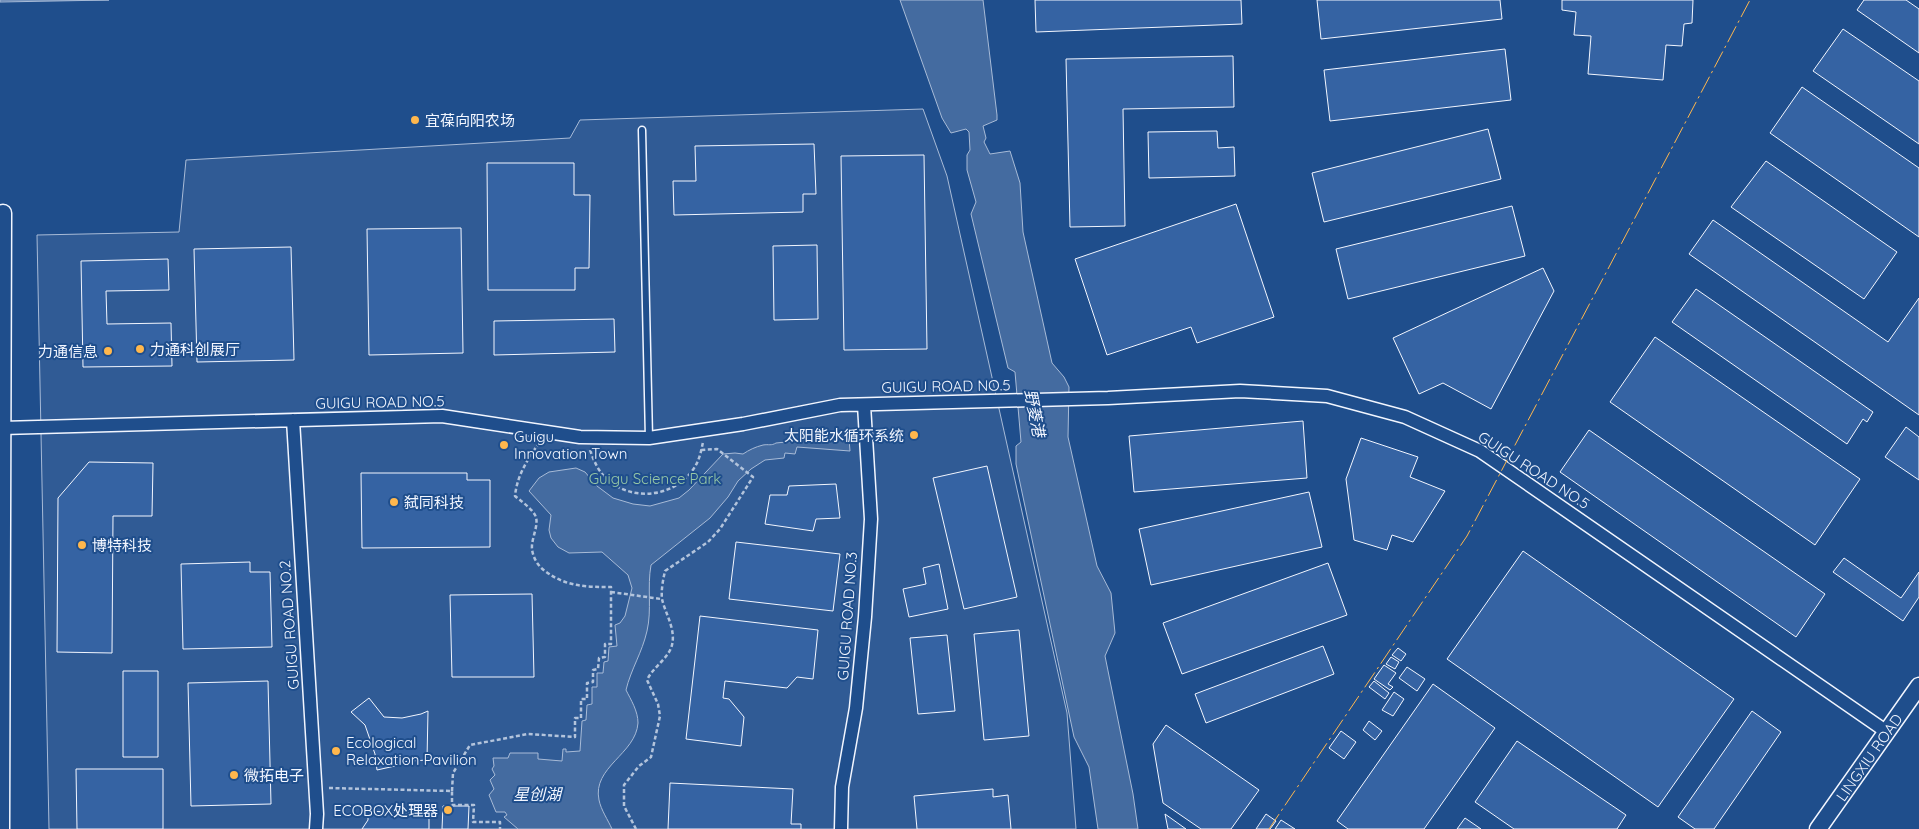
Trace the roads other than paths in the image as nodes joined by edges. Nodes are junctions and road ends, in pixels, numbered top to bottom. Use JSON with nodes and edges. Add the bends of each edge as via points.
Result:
{"nodes":[{"id":1,"x":642,"y":130,"type":"dead end"},
{"id":2,"x":3,"y":213,"type":"dead end"},
{"id":3,"x":864,"y":405,"type":"junction"},
{"id":4,"x":293,"y":420,"type":"junction"},
{"id":5,"x":2,"y":428,"type":"junction"},
{"id":6,"x":649,"y":438,"type":"junction"},
{"id":7,"x":1919,"y":686,"type":"edge"},
{"id":8,"x":1887,"y":732,"type":"junction"},
{"id":9,"x":0,"y":829,"type":"edge"},
{"id":10,"x":316,"y":829,"type":"edge"},
{"id":11,"x":841,"y":829,"type":"edge"},
{"id":12,"x":1818,"y":829,"type":"edge"}],
"edges":[{"from":1,"to":6,"type":"lane"},
{"from":2,"to":5,"type":"street"},
{"from":3,"to":6,"type":"street","name":"GUIGU ROAD NO.5","via":[[840,405]]},
{"from":3,"to":8,"type":"street","name":"GUIGU ROAD NO.5","via":[[1240,391],[1327,396],[1405,417],[1480,451]]},
{"from":3,"to":11,"type":"street","name":"GUIGU ROAD NO.3","via":[[871,519],[866,608],[856,708],[842,787]]},
{"from":4,"to":5,"type":"street","name":"GUIGU ROAD NO.5"},
{"from":4,"to":6,"type":"street","name":"GUIGU ROAD NO.5","via":[[442,416],[580,437]]},
{"from":4,"to":10,"type":"street","name":"GUIGU ROAD NO.2"},
{"from":5,"to":9,"type":"street"},
{"from":7,"to":8,"type":"street","name":"LINGXIU ROAD"},
{"from":8,"to":12,"type":"street","name":"LINGXIU ROAD"}]}
